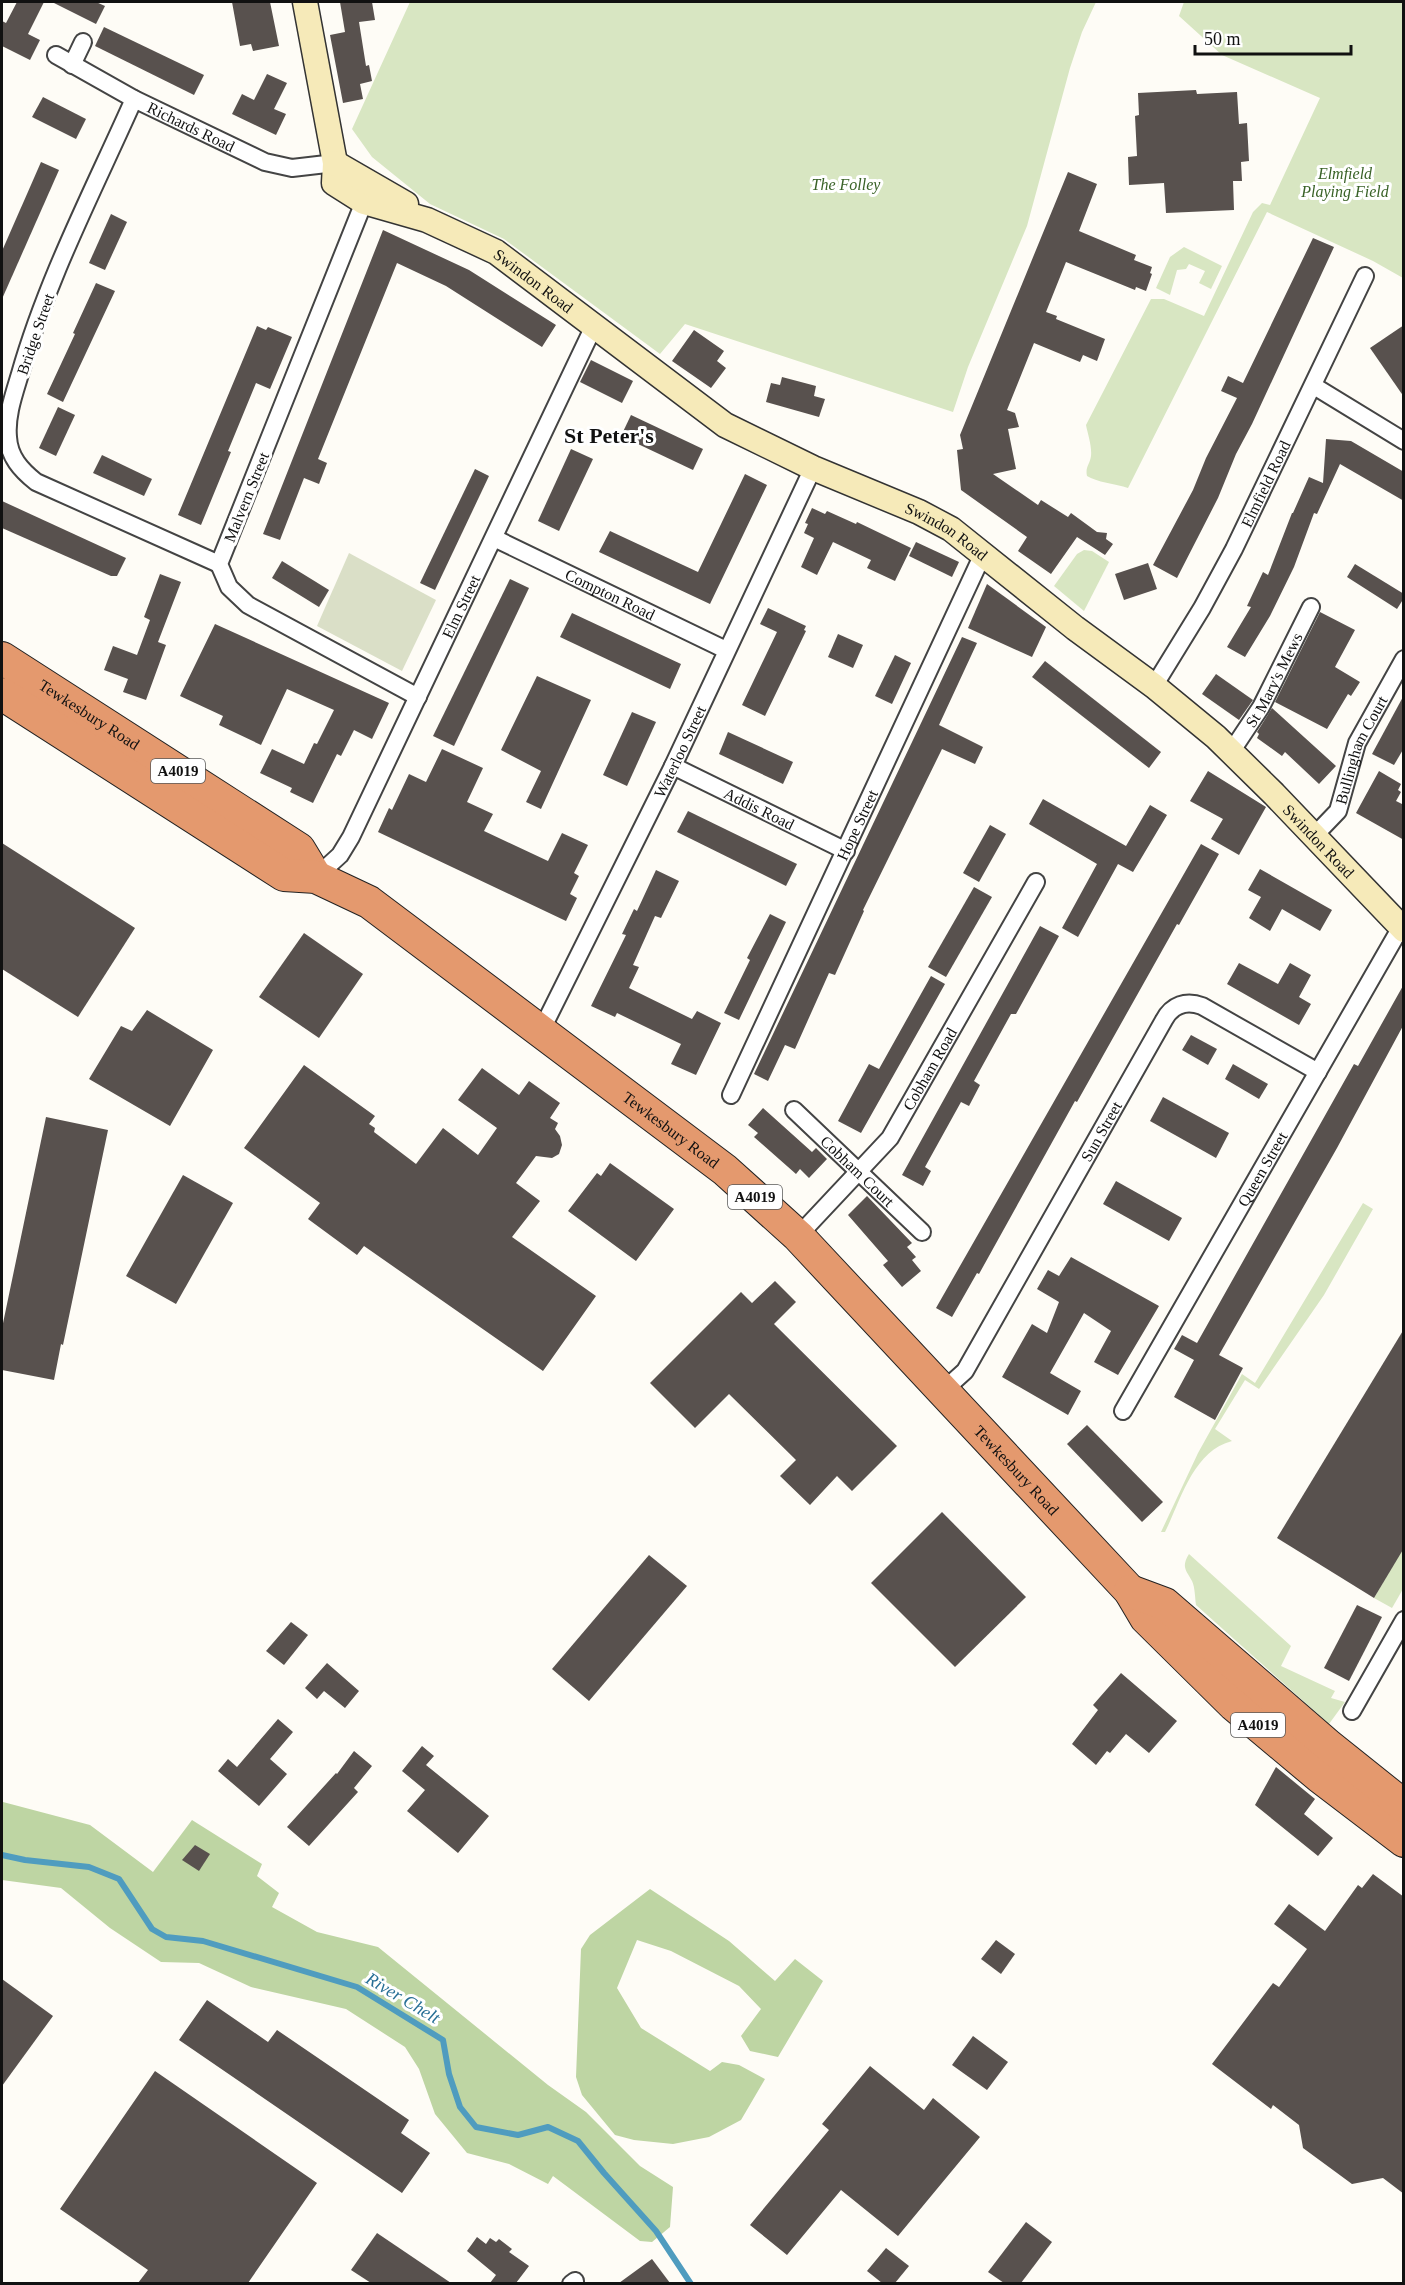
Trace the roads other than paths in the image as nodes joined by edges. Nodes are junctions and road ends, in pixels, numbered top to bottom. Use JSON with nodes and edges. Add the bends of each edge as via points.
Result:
{"nodes":[{"id":1,"x":305,"y":2,"type":"edge"},
{"id":2,"x":83,"y":42,"type":"dead end"},
{"id":3,"x":56,"y":56,"type":"dead end"},
{"id":4,"x":72,"y":65,"type":"junction"},
{"id":5,"x":135,"y":99,"type":"junction"},
{"id":6,"x":334,"y":163,"type":"junction"},
{"id":7,"x":364,"y":202,"type":"junction"},
{"id":8,"x":427,"y":220,"type":"junction"},
{"id":9,"x":1365,"y":276,"type":"dead end"},
{"id":10,"x":594,"y":326,"type":"junction"},
{"id":11,"x":1314,"y":386,"type":"junction"},
{"id":12,"x":1404,"y":441,"type":"edge"},
{"id":13,"x":813,"y":468,"type":"junction"},
{"id":14,"x":494,"y":538,"type":"junction"},
{"id":15,"x":983,"y":554,"type":"junction"},
{"id":16,"x":219,"y":564,"type":"junction"},
{"id":17,"x":1311,"y":607,"type":"dead end"},
{"id":18,"x":726,"y":650,"type":"junction"},
{"id":19,"x":2,"y":658,"type":"edge"},
{"id":20,"x":1404,"y":659,"type":"edge"},
{"id":21,"x":1154,"y":686,"type":"junction"},
{"id":22,"x":418,"y":697,"type":"junction"},
{"id":23,"x":10,"y":699,"type":"edge"},
{"id":24,"x":1231,"y":752,"type":"junction"},
{"id":25,"x":673,"y":766,"type":"junction"},
{"id":26,"x":1314,"y":836,"type":"junction"},
{"id":27,"x":846,"y":851,"type":"junction"},
{"id":28,"x":316,"y":877,"type":"junction"},
{"id":29,"x":1036,"y":882,"type":"dead end"},
{"id":30,"x":1402,"y":928,"type":"edge"},
{"id":31,"x":541,"y":1031,"type":"junction"},
{"id":32,"x":1318,"y":1072,"type":"junction"},
{"id":33,"x":731,"y":1095,"type":"dead end"},
{"id":34,"x":794,"y":1110,"type":"dead end"},
{"id":35,"x":858,"y":1171,"type":"junction"},
{"id":36,"x":922,"y":1232,"type":"dead end"},
{"id":37,"x":798,"y":1236,"type":"junction"},
{"id":38,"x":944,"y":1390,"type":"junction"},
{"id":39,"x":1122,"y":1411,"type":"dead end"},
{"id":40,"x":1130,"y":1591,"type":"junction"},
{"id":41,"x":1404,"y":1620,"type":"edge"},
{"id":42,"x":1352,"y":1711,"type":"dead end"},
{"id":43,"x":1404,"y":1806,"type":"edge"},
{"id":44,"x":1404,"y":1841,"type":"edge"}],
"edges":[{"from":1,"to":6,"type":"street","name":"Swindon Road"},
{"from":2,"to":4,"type":"street"},
{"from":3,"to":4,"type":"street","name":"Richards Road"},
{"from":4,"to":5,"type":"street","name":"Richards Road"},
{"from":5,"to":6,"type":"street","name":"Richards Road","via":[[265,162],[292,168]]},
{"from":5,"to":16,"type":"street","name":"Bridge Street","via":[[41,312],[14,397],[8,439],[17,464],[36,482]]},
{"from":6,"to":7,"type":"street","name":"Swindon Road","via":[[334,183]]},
{"from":6,"to":8,"type":"street","name":"Swindon Road"},
{"from":7,"to":8,"type":"street","name":"Swindon Road"},
{"from":7,"to":16,"type":"street","name":"Malvern Street"},
{"from":8,"to":10,"type":"street","name":"Swindon Road","via":[[495,252]]},
{"from":9,"to":11,"type":"street","name":"Elmfield Road"},
{"from":10,"to":13,"type":"street","name":"Swindon Road","via":[[725,425]]},
{"from":10,"to":14,"type":"street","name":"Elm Street"},
{"from":11,"to":12,"type":"street"},
{"from":11,"to":21,"type":"street","name":"Elmfield Road","via":[[1202,609]]},
{"from":13,"to":15,"type":"street","name":"Swindon Road","via":[[920,512],[951,529]]},
{"from":13,"to":18,"type":"street","name":"Waterloo Street"},
{"from":14,"to":18,"type":"street","name":"Compton Road"},
{"from":14,"to":22,"type":"street","name":"Elm Street"},
{"from":15,"to":21,"type":"street","name":"Swindon Road"},
{"from":15,"to":27,"type":"street","name":"Hope Street"},
{"from":16,"to":22,"type":"street","name":"Malvern Street","via":[[228,587],[248,605]]},
{"from":17,"to":24,"type":"street","name":"St Mary's Mews","via":[[1261,707]]},
{"from":18,"to":25,"type":"street","name":"Waterloo Street"},
{"from":19,"to":28,"type":"highway","name":"Tewkesbury Road","number":"A4019","via":[[299,849]]},
{"from":20,"to":26,"type":"street","name":"Bullingham Court","via":[[1357,743],[1338,811]]},
{"from":21,"to":24,"type":"street","name":"Swindon Road"},
{"from":22,"to":28,"type":"street","name":"Elm Street","via":[[351,837],[340,855]]},
{"from":23,"to":28,"type":"highway","name":"Tewkesbury Road","number":"A4019","via":[[284,875]]},
{"from":24,"to":26,"type":"street","name":"Swindon Road"},
{"from":25,"to":27,"type":"street","name":"Addis Road"},
{"from":25,"to":31,"type":"street","name":"Waterloo Street"},
{"from":26,"to":30,"type":"street","name":"Swindon Road"},
{"from":27,"to":33,"type":"street","name":"Hope Street"},
{"from":28,"to":31,"type":"highway","name":"Tewkesbury Road","number":"A4019","via":[[369,902]]},
{"from":29,"to":35,"type":"street","name":"Cobham Road","via":[[890,1138]]},
{"from":30,"to":32,"type":"street","name":"Queen Street"},
{"from":31,"to":37,"type":"highway","name":"Tewkesbury Road","number":"A4019","via":[[725,1170]]},
{"from":32,"to":38,"type":"street","name":"Sun Street","via":[[1202,1006],[1186,1003],[1172,1008],[965,1371]]},
{"from":32,"to":39,"type":"street","name":"Queen Street"},
{"from":34,"to":35,"type":"street","name":"Cobham Court"},
{"from":35,"to":36,"type":"street","name":"Cobham Court"},
{"from":35,"to":37,"type":"street","name":"Cobham Road"},
{"from":37,"to":38,"type":"highway","name":"Tewkesbury Road","number":"A4019"},
{"from":38,"to":40,"type":"highway","name":"Tewkesbury Road","number":"A4019"},
{"from":40,"to":43,"type":"highway","name":"Tewkesbury Road","number":"A4019","via":[[1165,1604]]},
{"from":40,"to":44,"type":"highway","name":"Tewkesbury Road","number":"A4019","via":[[1146,1618],[1234,1705]]},
{"from":41,"to":42,"type":"street"}]}
